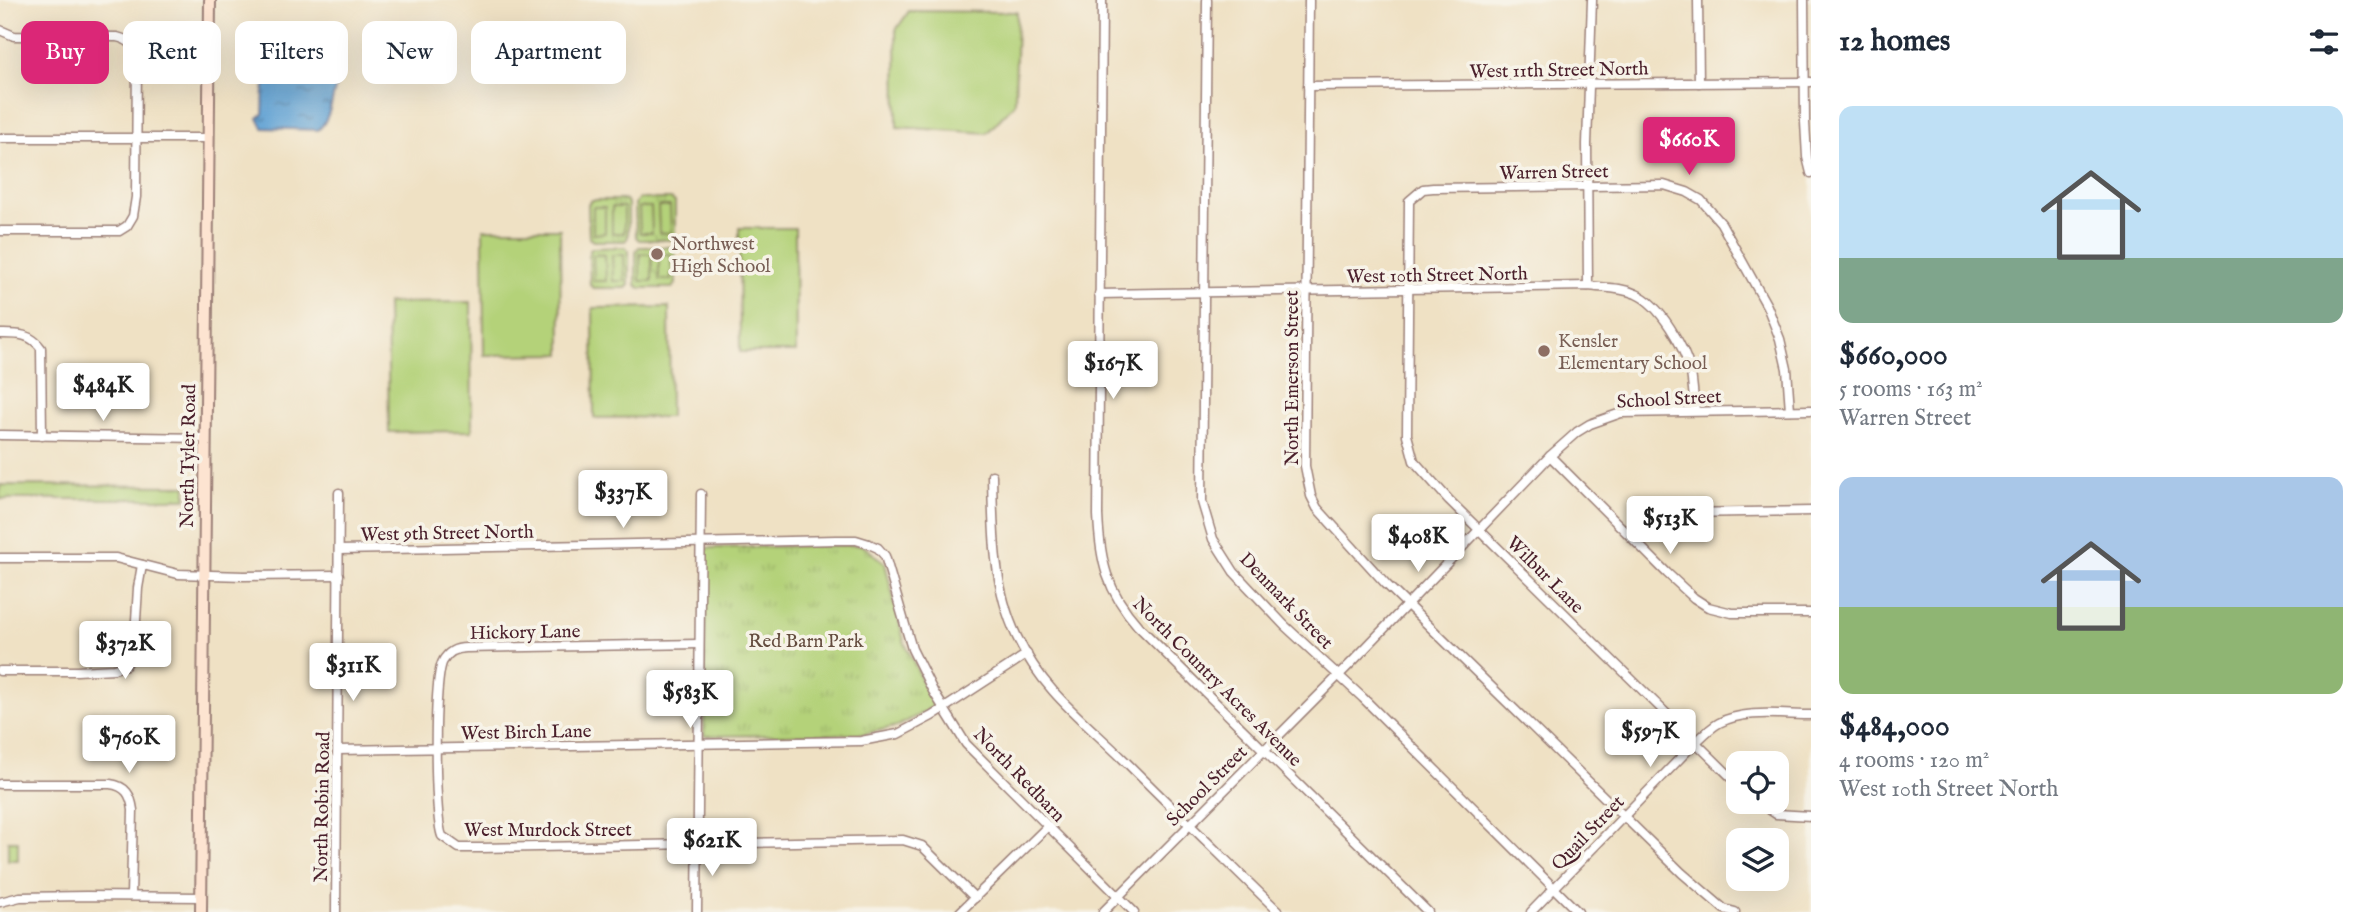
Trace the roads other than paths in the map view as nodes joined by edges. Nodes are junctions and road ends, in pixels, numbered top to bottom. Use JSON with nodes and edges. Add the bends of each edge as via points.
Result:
{"nodes":[{"id":1,"x":210,"y":0,"type":"edge"},
{"id":2,"x":1102,"y":0,"type":"edge"},
{"id":3,"x":1207,"y":0,"type":"edge"},
{"id":4,"x":1309,"y":0,"type":"edge"},
{"id":5,"x":1592,"y":0,"type":"edge"},
{"id":6,"x":1698,"y":0,"type":"edge"},
{"id":7,"x":1804,"y":0,"type":"edge"},
{"id":8,"x":0,"y":30,"type":"edge"},
{"id":9,"x":1808,"y":82,"type":"edge"},
{"id":10,"x":1699,"y":83,"type":"junction"},
{"id":11,"x":1588,"y":85,"type":"junction"},
{"id":12,"x":1308,"y":86,"type":"junction"},
{"id":13,"x":0,"y":138,"type":"edge"},
{"id":14,"x":208,"y":138,"type":"junction"},
{"id":15,"x":136,"y":139,"type":"junction"},
{"id":16,"x":1811,"y":173,"type":"edge"},
{"id":17,"x":1587,"y":187,"type":"junction"},
{"id":18,"x":1423,"y":190,"type":"joint"},
{"id":19,"x":0,"y":231,"type":"edge"},
{"id":20,"x":1588,"y":286,"type":"junction"},
{"id":21,"x":1407,"y":290,"type":"junction"},
{"id":22,"x":1306,"y":291,"type":"junction"},
{"id":23,"x":1204,"y":292,"type":"junction"},
{"id":24,"x":1099,"y":294,"type":"junction"},
{"id":25,"x":0,"y":334,"type":"edge"},
{"id":26,"x":1790,"y":410,"type":"junction"},
{"id":27,"x":1811,"y":410,"type":"edge"},
{"id":28,"x":1695,"y":411,"type":"junction"},
{"id":29,"x":0,"y":435,"type":"edge"},
{"id":30,"x":42,"y":436,"type":"junction"},
{"id":31,"x":205,"y":438,"type":"junction"},
{"id":32,"x":1550,"y":456,"type":"junction"},
{"id":33,"x":992,"y":475,"type":"dead end"},
{"id":34,"x":340,"y":493,"type":"dead end"},
{"id":35,"x":701,"y":494,"type":"dead end"},
{"id":36,"x":1811,"y":511,"type":"edge"},
{"id":37,"x":1479,"y":531,"type":"junction"},
{"id":38,"x":1637,"y":542,"type":"junction"},
{"id":39,"x":701,"y":543,"type":"junction"},
{"id":40,"x":339,"y":550,"type":"junction"},
{"id":41,"x":0,"y":558,"type":"edge"},
{"id":42,"x":886,"y":558,"type":"joint"},
{"id":43,"x":142,"y":565,"type":"junction"},
{"id":44,"x":204,"y":575,"type":"junction"},
{"id":45,"x":339,"y":575,"type":"junction"},
{"id":46,"x":1408,"y":604,"type":"junction"},
{"id":47,"x":1811,"y":613,"type":"edge"},
{"id":48,"x":699,"y":644,"type":"junction"},
{"id":49,"x":1027,"y":654,"type":"junction"},
{"id":50,"x":0,"y":671,"type":"edge"},
{"id":51,"x":1338,"y":676,"type":"junction"},
{"id":52,"x":943,"y":709,"type":"junction"},
{"id":53,"x":1811,"y":715,"type":"edge"},
{"id":54,"x":1695,"y":743,"type":"junction"},
{"id":55,"x":698,"y":744,"type":"junction"},
{"id":56,"x":436,"y":748,"type":"junction"},
{"id":57,"x":338,"y":750,"type":"junction"},
{"id":58,"x":1264,"y":750,"type":"junction"},
{"id":59,"x":1726,"y":773,"type":"edge"},
{"id":60,"x":0,"y":784,"type":"edge"},
{"id":61,"x":1776,"y":814,"type":"edge"},
{"id":62,"x":1624,"y":816,"type":"junction"},
{"id":63,"x":1811,"y":816,"type":"edge"},
{"id":64,"x":1189,"y":824,"type":"junction"},
{"id":65,"x":1047,"y":827,"type":"junction"},
{"id":66,"x":698,"y":844,"type":"junction"},
{"id":67,"x":1554,"y":888,"type":"junction"},
{"id":68,"x":131,"y":896,"type":"junction"},
{"id":69,"x":1118,"y":896,"type":"junction"},
{"id":70,"x":201,"y":897,"type":"junction"},
{"id":71,"x":975,"y":898,"type":"junction"},
{"id":72,"x":0,"y":902,"type":"edge"},
{"id":73,"x":201,"y":912,"type":"edge"},
{"id":74,"x":336,"y":912,"type":"edge"},
{"id":75,"x":697,"y":912,"type":"edge"},
{"id":76,"x":960,"y":912,"type":"edge"},
{"id":77,"x":1103,"y":912,"type":"edge"},
{"id":78,"x":1134,"y":912,"type":"edge"},
{"id":79,"x":1279,"y":912,"type":"edge"},
{"id":80,"x":1428,"y":912,"type":"edge"},
{"id":81,"x":1531,"y":912,"type":"edge"},
{"id":82,"x":1578,"y":912,"type":"edge"},
{"id":83,"x":1735,"y":912,"type":"edge"}],
"edges":[{"from":1,"to":14,"type":"main road","name":"North Tyler Road"},
{"from":2,"to":24,"type":"street","name":"North Country Acres Avenue"},
{"from":3,"to":23,"type":"street","name":"Denmark Street"},
{"from":4,"to":12,"type":"street","name":"North Emerson Street"},
{"from":5,"to":11,"type":"street"},
{"from":6,"to":10,"type":"street"},
{"from":7,"to":9,"type":"street"},
{"from":8,"to":15,"type":"street","via":[[14,36],[127,39],[137,57]]},
{"from":9,"to":10,"type":"street","name":"West 11th Street North"},
{"from":9,"to":16,"type":"street"},
{"from":10,"to":11,"type":"street","name":"West 11th Street North"},
{"from":11,"to":12,"type":"street","name":"West 11th Street North"},
{"from":11,"to":17,"type":"street"},
{"from":12,"to":22,"type":"street","name":"North Emerson Street"},
{"from":13,"to":15,"type":"street"},
{"from":14,"to":15,"type":"street"},
{"from":14,"to":31,"type":"main road","name":"North Tyler Road"},
{"from":15,"to":19,"type":"street","via":[[133,216],[124,229]]},
{"from":17,"to":18,"type":"street","name":"Warren Street"},
{"from":17,"to":20,"type":"street"},
{"from":17,"to":26,"type":"street","name":"Warren Street","via":[[1664,186],[1687,192],[1712,212],[1767,306],[1780,339]]},
{"from":18,"to":21,"type":"street","name":"Wilbur Lane","via":[[1409,201]]},
{"from":20,"to":21,"type":"street","name":"West 10th Street North"},
{"from":20,"to":28,"type":"street","name":"West 10th Street North","via":[[1635,293],[1657,309],[1690,371]]},
{"from":21,"to":22,"type":"street","name":"West 10th Street North"},
{"from":21,"to":37,"type":"street","name":"Wilbur Lane","via":[[1409,445],[1423,472]]},
{"from":22,"to":23,"type":"street","name":"West 10th Street North"},
{"from":22,"to":46,"type":"street","name":"North Emerson Street","via":[[1305,466],[1311,496],[1328,523]]},
{"from":23,"to":24,"type":"street","name":"West 10th Street North"},
{"from":23,"to":51,"type":"street","name":"Denmark Street","via":[[1202,502],[1213,538],[1234,572]]},
{"from":24,"to":58,"type":"street","name":"North Country Acres Avenue","via":[[1098,515],[1108,578],[1138,626]]},
{"from":25,"to":30,"type":"street","via":[[24,334],[41,348]]},
{"from":26,"to":27,"type":"street","name":"School Street"},
{"from":26,"to":28,"type":"street","name":"School Street"},
{"from":28,"to":32,"type":"street","name":"School Street","via":[[1612,415],[1577,432]]},
{"from":29,"to":30,"type":"street"},
{"from":30,"to":31,"type":"street"},
{"from":31,"to":44,"type":"main road","name":"North Tyler Road"},
{"from":32,"to":37,"type":"street","name":"School Street"},
{"from":32,"to":38,"type":"street"},
{"from":33,"to":49,"type":"street","via":[[1000,586]]},
{"from":34,"to":40,"type":"street","name":"North Robin Road"},
{"from":35,"to":39,"type":"street"},
{"from":36,"to":38,"type":"street","via":[[1688,513],[1663,521]]},
{"from":37,"to":46,"type":"street","name":"School Street"},
{"from":37,"to":54,"type":"street","name":"Wilbur Lane"},
{"from":38,"to":47,"type":"street","via":[[1708,607],[1732,613]]},
{"from":39,"to":40,"type":"street","name":"West 9th Street North"},
{"from":39,"to":42,"type":"street","name":"West 9th Street North","via":[[856,540],[878,548]]},
{"from":39,"to":48,"type":"street"},
{"from":40,"to":45,"type":"street","name":"North Robin Road"},
{"from":41,"to":43,"type":"street","via":[[116,558]]},
{"from":42,"to":52,"type":"street","name":"North Redbarn","via":[[912,649]]},
{"from":43,"to":44,"type":"street"},
{"from":43,"to":50,"type":"street","via":[[134,652],[126,665],[77,671]]},
{"from":44,"to":45,"type":"street"},
{"from":44,"to":70,"type":"main road","name":"North Tyler Road"},
{"from":45,"to":57,"type":"street","name":"North Robin Road"},
{"from":46,"to":51,"type":"street","name":"School Street"},
{"from":46,"to":62,"type":"street","name":"North Emerson Street"},
{"from":48,"to":55,"type":"street"},
{"from":48,"to":56,"type":"street","name":"Hickory Lane","via":[[454,650],[439,670]]},
{"from":49,"to":52,"type":"street","name":"West Birch Lane"},
{"from":49,"to":64,"type":"street","via":[[1064,705]]},
{"from":51,"to":58,"type":"street","name":"School Street"},
{"from":51,"to":67,"type":"street","name":"Denmark Street"},
{"from":52,"to":55,"type":"street","name":"West Birch Lane","via":[[898,734],[860,741]]},
{"from":52,"to":65,"type":"street","name":"North Redbarn","via":[[967,744]]},
{"from":53,"to":54,"type":"street","name":"Quail Street","via":[[1730,719]]},
{"from":54,"to":59,"type":"street","name":"Wilbur Lane"},
{"from":54,"to":62,"type":"street","name":"Quail Street"},
{"from":55,"to":56,"type":"street","name":"West Birch Lane"},
{"from":55,"to":66,"type":"street"},
{"from":56,"to":57,"type":"street","name":"West Birch Lane"},
{"from":56,"to":66,"type":"street","name":"West Murdock Street","via":[[439,828],[449,843],[459,848]]},
{"from":57,"to":74,"type":"street","name":"North Robin Road"},
{"from":58,"to":64,"type":"street","name":"School Street"},
{"from":58,"to":80,"type":"street","name":"North Country Acres Avenue"},
{"from":60,"to":68,"type":"street","via":[[110,784],[125,789],[133,810]]},
{"from":61,"to":63,"type":"street"},
{"from":62,"to":67,"type":"street","name":"Quail Street"},
{"from":62,"to":83,"type":"street","name":"North Emerson Street","via":[[1707,896]]},
{"from":64,"to":69,"type":"street","name":"School Street"},
{"from":64,"to":79,"type":"street"},
{"from":65,"to":69,"type":"street","name":"North Redbarn"},
{"from":65,"to":71,"type":"street"},
{"from":66,"to":71,"type":"street","name":"West Murdock Street","via":[[912,841]]},
{"from":66,"to":75,"type":"street"},
{"from":67,"to":81,"type":"street","name":"Quail Street"},
{"from":67,"to":82,"type":"street","name":"Denmark Street"},
{"from":68,"to":70,"type":"street"},
{"from":68,"to":72,"type":"street","via":[[20,897]]},
{"from":69,"to":77,"type":"street","name":"School Street"},
{"from":69,"to":78,"type":"street","name":"North Redbarn"},
{"from":70,"to":73,"type":"main road","name":"North Tyler Road"},
{"from":71,"to":76,"type":"street"}]}
